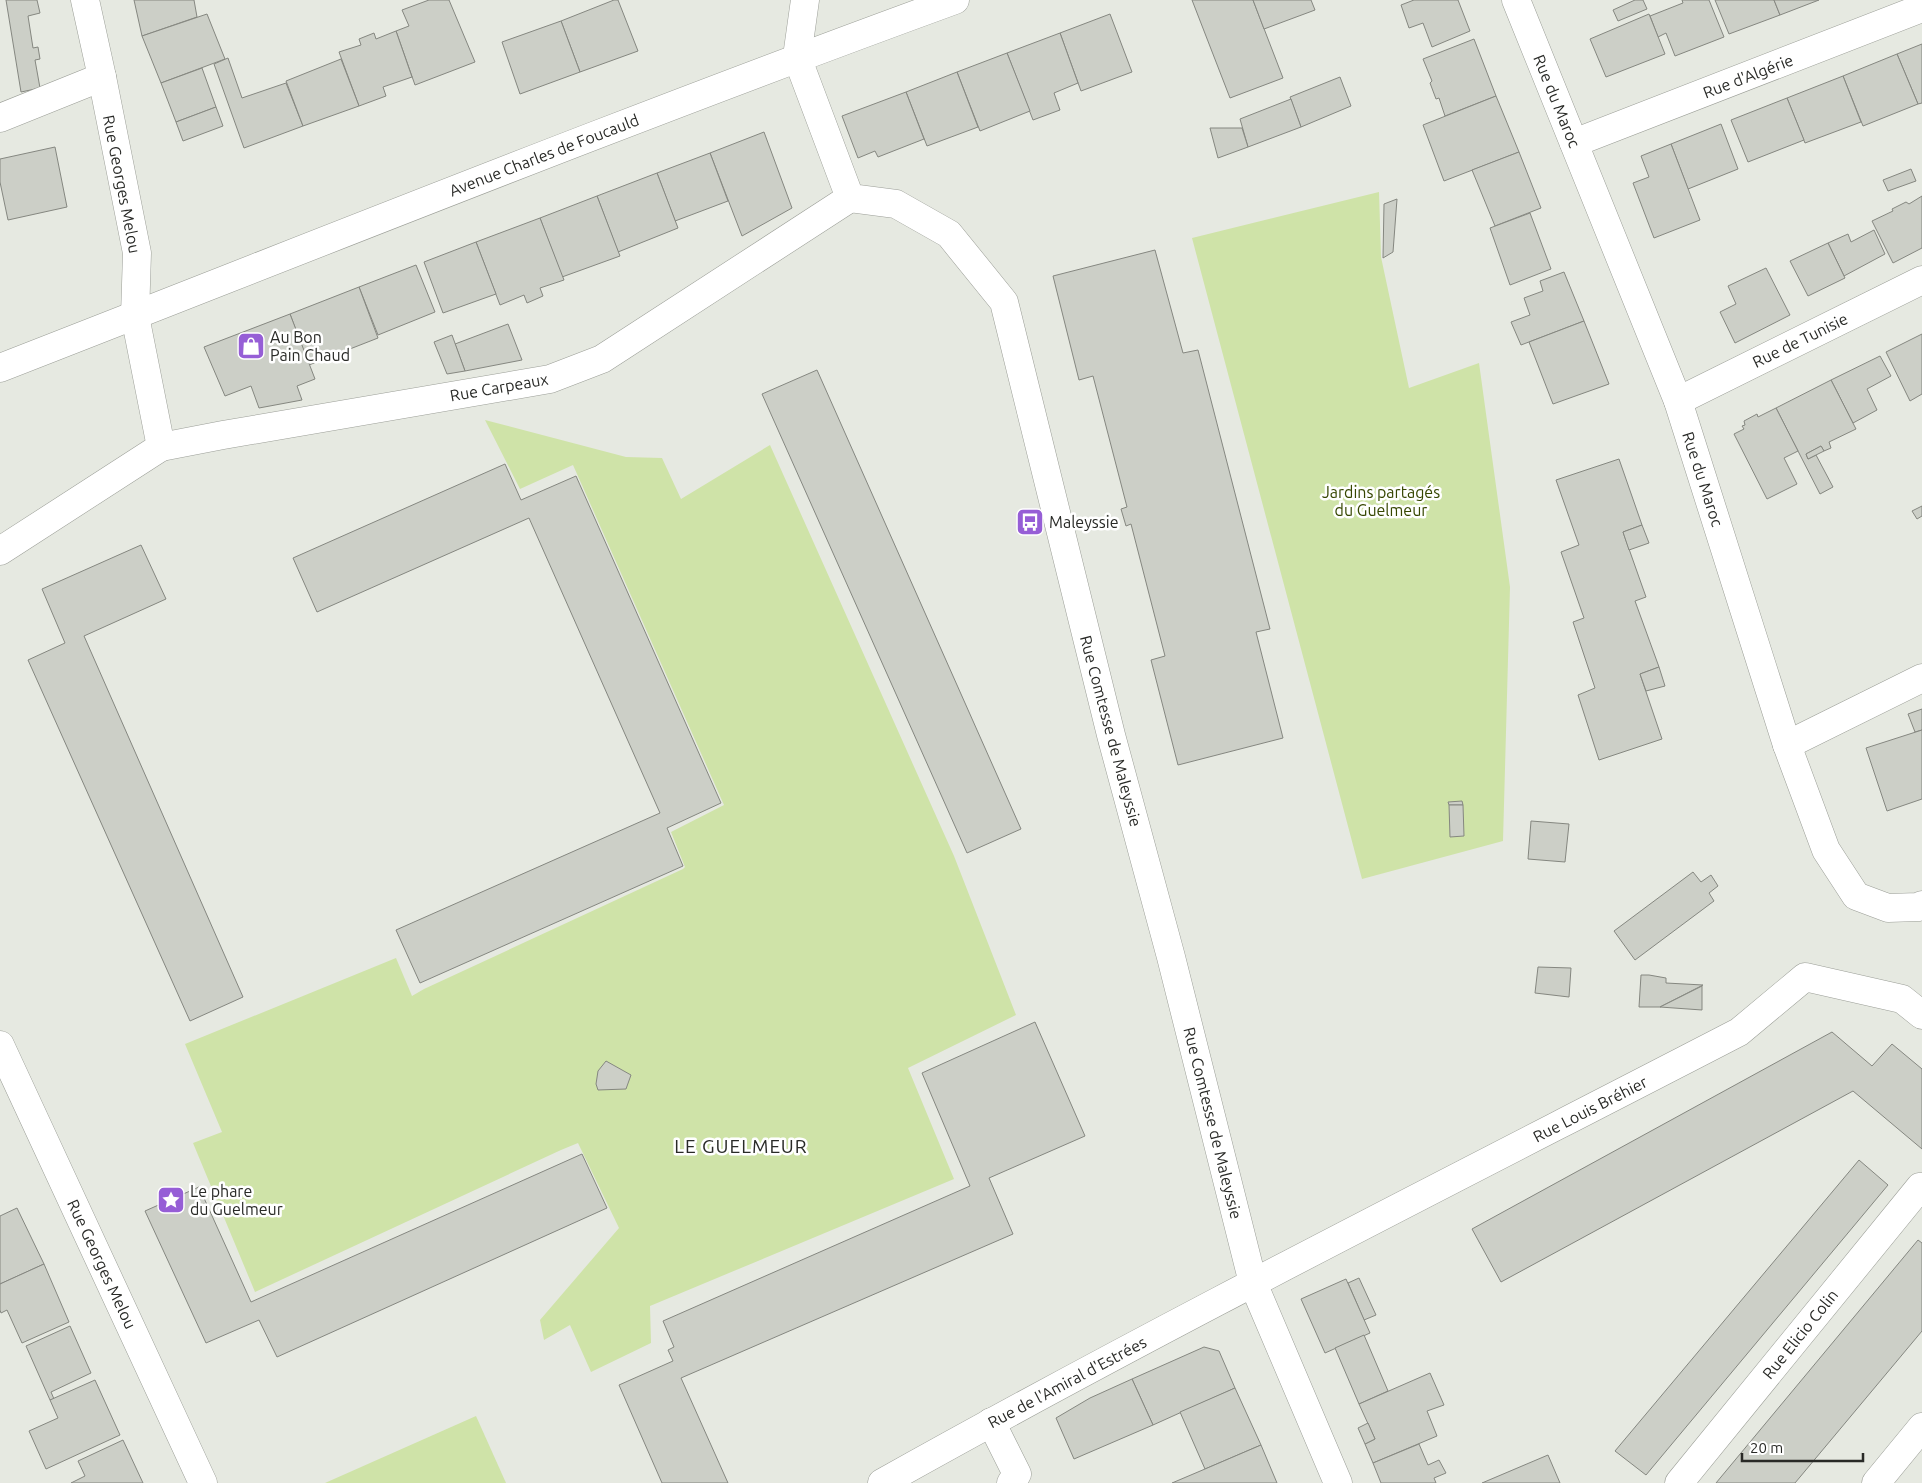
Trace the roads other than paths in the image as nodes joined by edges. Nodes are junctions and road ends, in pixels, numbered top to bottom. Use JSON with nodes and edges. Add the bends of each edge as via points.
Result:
{"nodes":[{"id":1,"x":85,"y":0,"type":"edge"},
{"id":2,"x":805,"y":0,"type":"edge"},
{"id":3,"x":954,"y":0,"type":"edge"},
{"id":4,"x":1516,"y":0,"type":"edge"},
{"id":5,"x":1922,"y":8,"type":"edge"},
{"id":6,"x":797,"y":57,"type":"junction"},
{"id":7,"x":102,"y":77,"type":"junction"},
{"id":8,"x":0,"y":118,"type":"edge"},
{"id":9,"x":1574,"y":143,"type":"junction"},
{"id":10,"x":850,"y":198,"type":"junction"},
{"id":11,"x":1922,"y":280,"type":"edge"},
{"id":12,"x":136,"y":316,"type":"junction"},
{"id":13,"x":0,"y":368,"type":"edge"},
{"id":14,"x":1678,"y":401,"type":"junction"},
{"id":15,"x":161,"y":447,"type":"junction"},
{"id":16,"x":0,"y":551,"type":"edge"},
{"id":17,"x":1922,"y":678,"type":"edge"},
{"id":18,"x":1788,"y":745,"type":"junction"},
{"id":19,"x":1922,"y":905,"type":"edge"},
{"id":20,"x":1922,"y":1015,"type":"edge"},
{"id":21,"x":0,"y":1045,"type":"edge"},
{"id":22,"x":1922,"y":1190,"type":"edge"},
{"id":23,"x":1254,"y":1283,"type":"junction"},
{"id":24,"x":991,"y":1422,"type":"junction"},
{"id":25,"x":1922,"y":1427,"type":"edge"},
{"id":26,"x":203,"y":1483,"type":"edge"},
{"id":27,"x":882,"y":1483,"type":"edge"},
{"id":28,"x":1012,"y":1483,"type":"edge"},
{"id":29,"x":1338,"y":1483,"type":"edge"},
{"id":30,"x":1679,"y":1483,"type":"edge"},
{"id":31,"x":1876,"y":1483,"type":"edge"}],
"edges":[{"from":1,"to":7,"type":"street","name":"Rue Georges Melou"},
{"from":2,"to":6,"type":"street"},
{"from":3,"to":6,"type":"street","name":"Avenue Charles de Foucauld"},
{"from":4,"to":9,"type":"street","name":"Rue du Maroc"},
{"from":5,"to":9,"type":"street","name":"Rue d'Algérie"},
{"from":6,"to":10,"type":"street"},
{"from":6,"to":12,"type":"street","name":"Avenue Charles de Foucauld"},
{"from":7,"to":8,"type":"street"},
{"from":7,"to":12,"type":"street","name":"Rue Georges Melou","via":[[137,254]]},
{"from":9,"to":14,"type":"street","name":"Rue du Maroc"},
{"from":10,"to":15,"type":"street","name":"Rue Carpeaux","via":[[602,359],[550,379]]},
{"from":10,"to":23,"type":"street","name":"Rue Comtesse de Maleyssie","via":[[896,204],[950,234],[1004,302],[1111,736]]},
{"from":11,"to":14,"type":"street","name":"Rue de Tunisie"},
{"from":12,"to":13,"type":"street","name":"Avenue Charles de Foucauld"},
{"from":12,"to":15,"type":"street","name":"Rue Georges Melou"},
{"from":14,"to":18,"type":"street","name":"Rue du Maroc"},
{"from":15,"to":16,"type":"street"},
{"from":17,"to":18,"type":"street"},
{"from":18,"to":19,"type":"street","name":"Rue du Maroc","via":[[1826,850],[1856,896],[1888,908]]},
{"from":20,"to":23,"type":"street","name":"Rue Louis Bréhier","via":[[1902,999],[1804,977],[1739,1032]]},
{"from":21,"to":26,"type":"street","name":"Rue Georges Melou"},
{"from":22,"to":30,"type":"street","name":"Rue Elicio Colin","via":[[1920,1187]]},
{"from":23,"to":24,"type":"street","name":"Rue de l'Amiral d'Estrées"},
{"from":23,"to":29,"type":"street","name":"Rue Comtesse de Maleyssie"},
{"from":24,"to":27,"type":"street","name":"Rue de l'Amiral d'Estrées"},
{"from":24,"to":28,"type":"street","via":[[1018,1474]]},
{"from":25,"to":31,"type":"street"}]}
